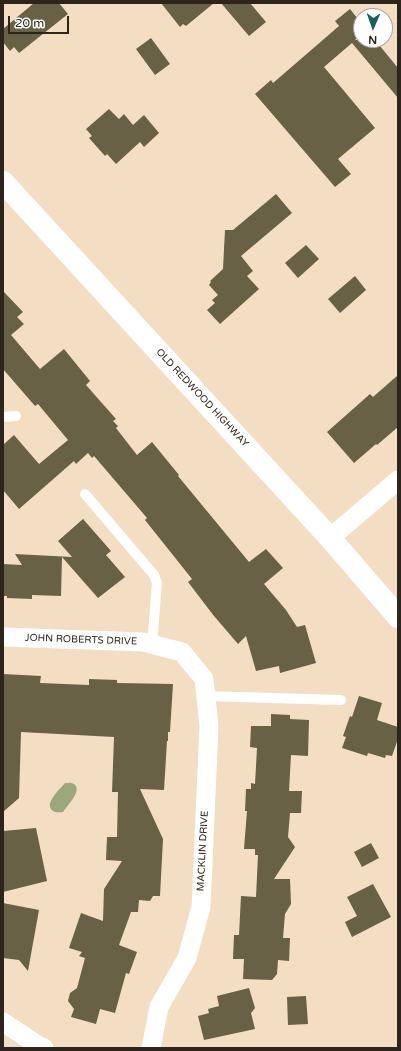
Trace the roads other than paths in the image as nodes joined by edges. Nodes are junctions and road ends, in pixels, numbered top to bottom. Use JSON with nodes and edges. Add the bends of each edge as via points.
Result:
{"nodes":[{"id":1,"x":3,"y":182,"type":"edge"},
{"id":2,"x":16,"y":416,"type":"dead end"},
{"id":3,"x":3,"y":417,"type":"edge"},
{"id":4,"x":398,"y":480,"type":"edge"},
{"id":5,"x":85,"y":494,"type":"dead end"},
{"id":6,"x":330,"y":538,"type":"junction"},
{"id":7,"x":398,"y":617,"type":"edge"},
{"id":8,"x":3,"y":637,"type":"edge"},
{"id":9,"x":152,"y":645,"type":"junction"},
{"id":10,"x":182,"y":652,"type":"joint"},
{"id":11,"x":205,"y":696,"type":"junction"},
{"id":12,"x":341,"y":700,"type":"dead end"},
{"id":13,"x":3,"y":1022,"type":"edge"},
{"id":14,"x":44,"y":1048,"type":"edge"},
{"id":15,"x":151,"y":1048,"type":"edge"}],
"edges":[{"from":1,"to":6,"type":"main road","name":"OLD REDWOOD HIGHWAY"},
{"from":2,"to":3,"type":"lane"},
{"from":4,"to":6,"type":"street"},
{"from":5,"to":9,"type":"lane","via":[[154,575],[156,583]]},
{"from":6,"to":7,"type":"main road","name":"OLD REDWOOD HIGHWAY"},
{"from":8,"to":9,"type":"street","name":"JOHN ROBERTS DRIVE","via":[[143,642]]},
{"from":9,"to":10,"type":"street","name":"JOHN ROBERTS DRIVE"},
{"from":10,"to":11,"type":"street","name":"MACKLIN DRIVE","via":[[204,679]]},
{"from":11,"to":12,"type":"lane"},
{"from":11,"to":15,"type":"street","name":"MACKLIN DRIVE","via":[[209,726],[201,907],[187,958],[159,1007]]},
{"from":13,"to":14,"type":"street"}]}
